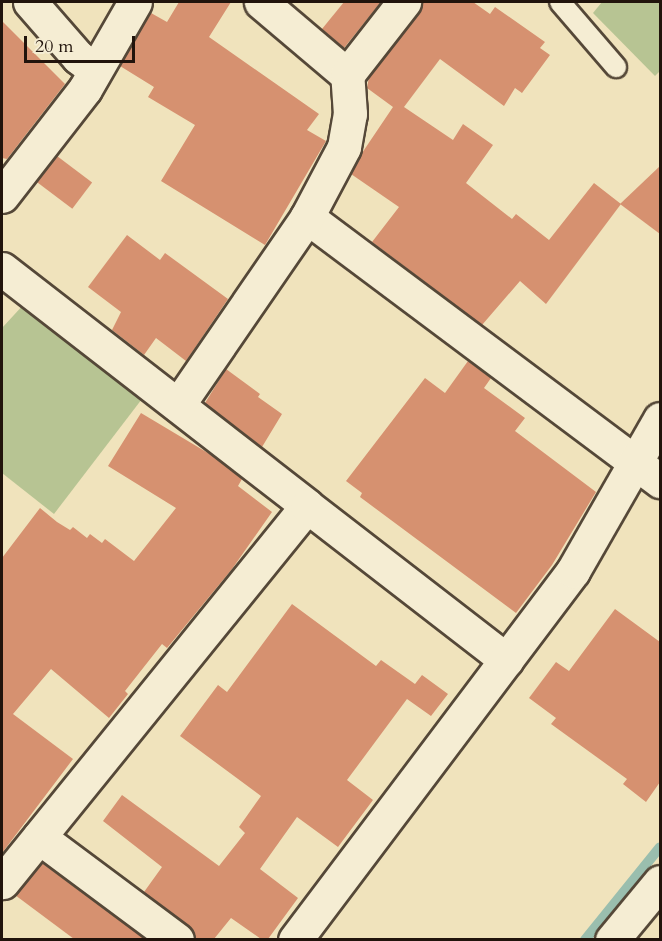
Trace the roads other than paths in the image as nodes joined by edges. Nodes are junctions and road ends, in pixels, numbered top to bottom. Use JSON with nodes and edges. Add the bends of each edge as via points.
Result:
{"nodes":[{"id":1,"x":30,"y":2,"type":"edge"},
{"id":2,"x":135,"y":2,"type":"edge"},
{"id":3,"x":261,"y":2,"type":"edge"},
{"id":4,"x":404,"y":2,"type":"edge"},
{"id":5,"x":560,"y":2,"type":"edge"},
{"id":6,"x":616,"y":67,"type":"dead end"},
{"id":7,"x":95,"y":70,"type":"junction"},
{"id":8,"x":347,"y":75,"type":"junction"},
{"id":9,"x":2,"y":196,"type":"edge"},
{"id":10,"x":307,"y":217,"type":"junction"},
{"id":11,"x":2,"y":269,"type":"edge"},
{"id":12,"x":178,"y":405,"type":"junction"},
{"id":13,"x":660,"y":419,"type":"edge"},
{"id":14,"x":648,"y":472,"type":"edge"},
{"id":15,"x":308,"y":506,"type":"junction"},
{"id":16,"x":506,"y":660,"type":"junction"},
{"id":17,"x":39,"y":837,"type":"junction"},
{"id":18,"x":2,"y":882,"type":"edge"},
{"id":19,"x":656,"y":897,"type":"edge"},
{"id":20,"x":177,"y":939,"type":"edge"},
{"id":21,"x":295,"y":939,"type":"edge"},
{"id":22,"x":612,"y":939,"type":"edge"}],
"edges":[{"from":1,"to":7,"type":"street","via":[[78,57]]},
{"from":2,"to":7,"type":"street"},
{"from":3,"to":8,"type":"street"},
{"from":4,"to":8,"type":"street"},
{"from":5,"to":6,"type":"lane"},
{"from":7,"to":9,"type":"street","via":[[85,89]]},
{"from":8,"to":10,"type":"street","via":[[350,114],[344,147]]},
{"from":10,"to":12,"type":"street"},
{"from":10,"to":14,"type":"street"},
{"from":11,"to":12,"type":"street"},
{"from":12,"to":15,"type":"street"},
{"from":13,"to":14,"type":"street"},
{"from":14,"to":16,"type":"street"},
{"from":15,"to":16,"type":"street"},
{"from":15,"to":17,"type":"street"},
{"from":16,"to":21,"type":"street"},
{"from":17,"to":18,"type":"street"},
{"from":17,"to":20,"type":"street"},
{"from":19,"to":22,"type":"street"}]}
